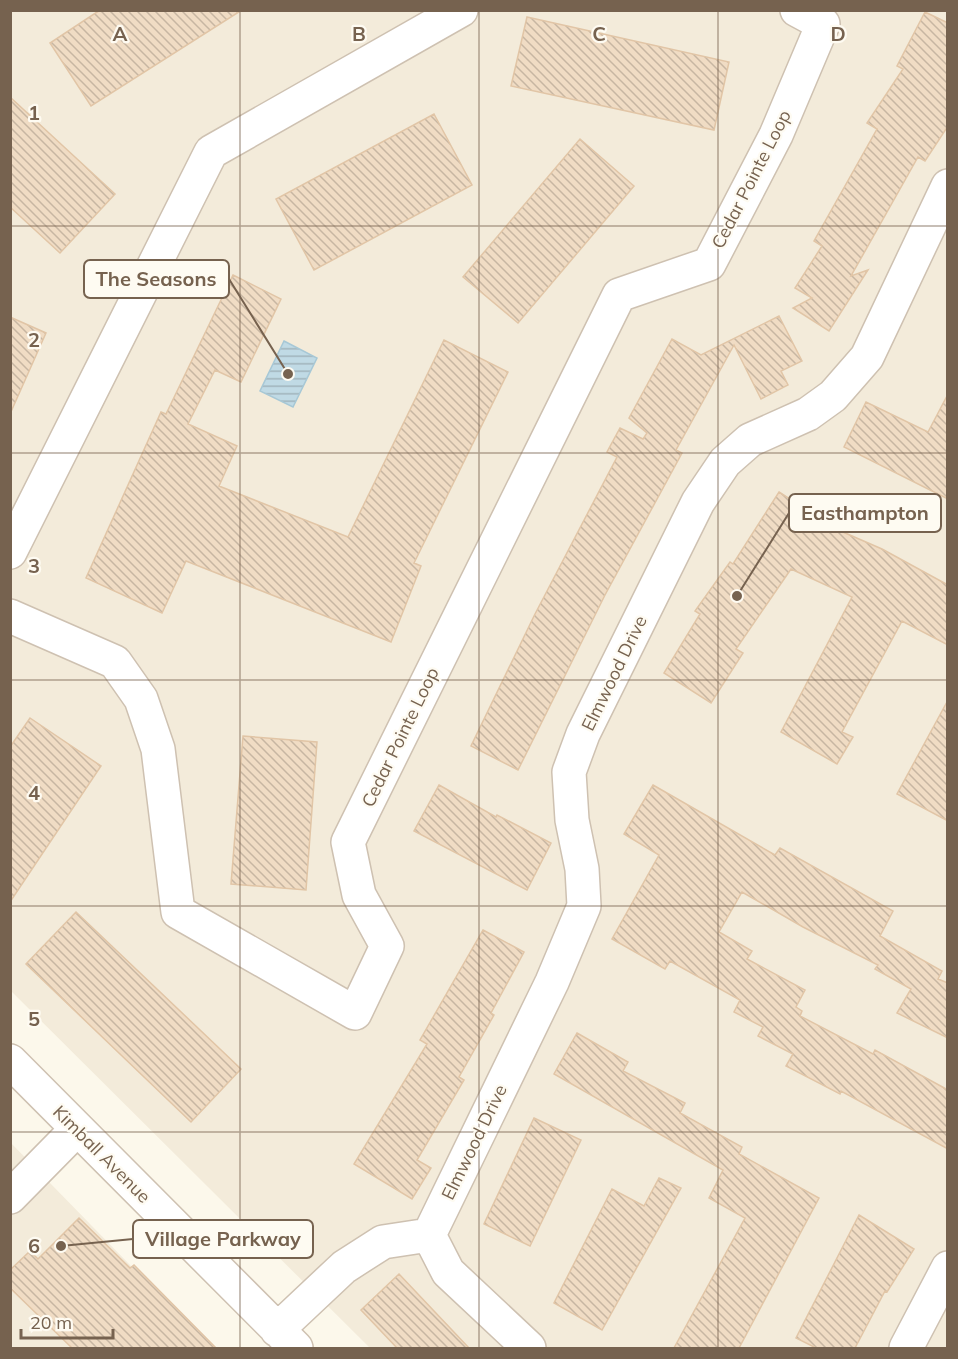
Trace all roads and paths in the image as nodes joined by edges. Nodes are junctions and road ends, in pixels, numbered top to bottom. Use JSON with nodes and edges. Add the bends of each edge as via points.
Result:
{"nodes":[{"id":1,"x":462,"y":10,"type":"edge"},
{"id":2,"x":797,"y":10,"type":"edge"},
{"id":3,"x":948,"y":186,"type":"edge"},
{"id":4,"x":10,"y":552,"type":"edge"},
{"id":5,"x":10,"y":616,"type":"edge"},
{"id":6,"x":10,"y":1061,"type":"edge"},
{"id":7,"x":77,"y":1129,"type":"junction"},
{"id":8,"x":10,"y":1197,"type":"edge"},
{"id":9,"x":429,"y":1235,"type":"junction"},
{"id":10,"x":948,"y":1268,"type":"edge"},
{"id":11,"x":287,"y":1339,"type":"edge"},
{"id":12,"x":529,"y":1348,"type":"edge"},
{"id":13,"x":906,"y":1348,"type":"edge"}],
"edges":[{"from":1,"to":4,"type":"street","via":[[211,152]]},
{"from":2,"to":5,"type":"street","name":"Cedar Pointe Loop","via":[[823,24],[776,135],[709,264],[619,295],[348,842],[359,895],[387,946],[355,1013],[178,912],[158,749],[141,699],[115,662]]},
{"from":3,"to":9,"type":"street","name":"Elmwood Drive","via":[[867,357],[833,396],[808,414],[750,440],[725,462],[693,512],[583,734],[569,772],[584,906],[552,982]]},
{"from":6,"to":7,"type":"street","name":"Kimball Avenue"},
{"from":7,"to":8,"type":"street"},
{"from":7,"to":11,"type":"street","name":"Kimball Avenue"},
{"from":9,"to":11,"type":"street","via":[[383,1242],[344,1267]]},
{"from":9,"to":12,"type":"street","via":[[448,1272]]},
{"from":10,"to":13,"type":"street"}]}
